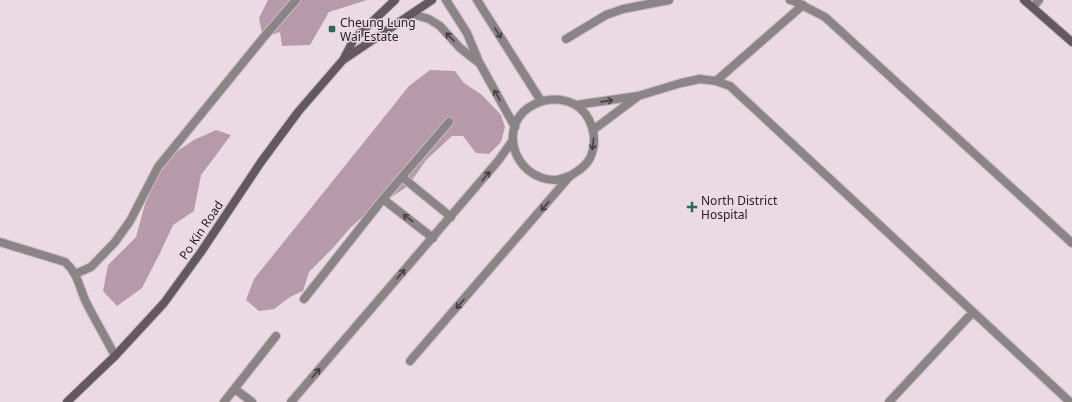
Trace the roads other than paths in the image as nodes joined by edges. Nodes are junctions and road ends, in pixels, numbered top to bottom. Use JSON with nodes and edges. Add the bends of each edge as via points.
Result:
{"nodes":[{"id":1,"x":296,"y":0,"type":"edge"},
{"id":2,"x":395,"y":0,"type":"edge"},
{"id":3,"x":432,"y":0,"type":"edge"},
{"id":4,"x":446,"y":0,"type":"edge"},
{"id":5,"x":478,"y":0,"type":"edge"},
{"id":6,"x":669,"y":0,"type":"edge"},
{"id":7,"x":790,"y":0,"type":"edge"},
{"id":8,"x":1024,"y":0,"type":"edge"},
{"id":9,"x":1039,"y":0,"type":"edge"},
{"id":10,"x":803,"y":5,"type":"junction"},
{"id":11,"x":1033,"y":7,"type":"junction"},
{"id":12,"x":412,"y":14,"type":"junction"},
{"id":13,"x":566,"y":39,"type":"dead end"},
{"id":14,"x":1072,"y":42,"type":"edge"},
{"id":15,"x":343,"y":60,"type":"junction"},
{"id":16,"x":479,"y":62,"type":"junction"},
{"id":17,"x":716,"y":80,"type":"junction"},
{"id":18,"x":638,"y":96,"type":"junction"},
{"id":19,"x":541,"y":101,"type":"junction"},
{"id":20,"x":576,"y":105,"type":"junction"},
{"id":21,"x":449,"y":122,"type":"dead end"},
{"id":22,"x":515,"y":127,"type":"junction"},
{"id":23,"x":593,"y":130,"type":"junction"},
{"id":24,"x":513,"y":140,"type":"junction"},
{"id":25,"x":402,"y":176,"type":"junction"},
{"id":26,"x":570,"y":176,"type":"junction"},
{"id":27,"x":383,"y":199,"type":"junction"},
{"id":28,"x":451,"y":217,"type":"junction"},
{"id":29,"x":433,"y":238,"type":"junction"},
{"id":30,"x":0,"y":242,"type":"edge"},
{"id":31,"x":1072,"y":243,"type":"edge"},
{"id":32,"x":75,"y":274,"type":"junction"},
{"id":33,"x":304,"y":299,"type":"dead end"},
{"id":34,"x":973,"y":312,"type":"junction"},
{"id":35,"x":276,"y":336,"type":"dead end"},
{"id":36,"x":116,"y":356,"type":"junction"},
{"id":37,"x":410,"y":361,"type":"dead end"},
{"id":38,"x":235,"y":389,"type":"junction"},
{"id":39,"x":67,"y":402,"type":"edge"},
{"id":40,"x":224,"y":402,"type":"edge"},
{"id":41,"x":252,"y":402,"type":"edge"},
{"id":42,"x":291,"y":402,"type":"edge"},
{"id":43,"x":889,"y":402,"type":"edge"},
{"id":44,"x":1070,"y":402,"type":"edge"}],
"edges":[{"from":1,"to":32,"type":"street","via":[[158,167],[130,221],[115,242],[91,267]]},
{"from":2,"to":15,"type":"street","name":"Po Kin Road","via":[[354,39]]},
{"from":3,"to":12,"type":"street","name":"Po Kin Road"},
{"from":4,"to":16,"type":"street","via":[[467,33]]},
{"from":5,"to":19,"type":"street","one_way":true},
{"from":6,"to":13,"type":"street","via":[[606,15]]},
{"from":7,"to":10,"type":"street"},
{"from":8,"to":11,"type":"street"},
{"from":9,"to":11,"type":"street"},
{"from":10,"to":17,"type":"street"},
{"from":10,"to":31,"type":"street","via":[[825,17]]},
{"from":11,"to":14,"type":"street"},
{"from":12,"to":15,"type":"street","name":"Po Kin Road"},
{"from":16,"to":12,"type":"street","one_way":true,"via":[[460,48],[429,18]]},
{"from":15,"to":36,"type":"street","name":"Po Kin Road","via":[[298,112],[261,162],[164,303]]},
{"from":22,"to":16,"type":"street","one_way":true},
{"from":17,"to":18,"type":"street","via":[[700,79]]},
{"from":17,"to":34,"type":"street","via":[[730,86]]},
{"from":20,"to":18,"type":"street","one_way":true},
{"from":18,"to":23,"type":"street"},
{"from":19,"to":20,"type":"street","via":[[564,100]]},
{"from":19,"to":22,"type":"street","via":[[530,106],[520,116]]},
{"from":20,"to":23,"type":"street","via":[[590,120]]},
{"from":21,"to":25,"type":"street"},
{"from":22,"to":24,"type":"street"},
{"from":23,"to":26,"type":"street","one_way":true,"via":[[594,144],[590,157],[582,168]]},
{"from":24,"to":26,"type":"street","via":[[518,159],[532,173],[544,179],[557,180]]},
{"from":28,"to":24,"type":"street","one_way":true},
{"from":25,"to":27,"type":"street"},
{"from":25,"to":28,"type":"street"},
{"from":26,"to":37,"type":"street","one_way":true},
{"from":29,"to":27,"type":"street","one_way":true},
{"from":27,"to":33,"type":"street"},
{"from":28,"to":29,"type":"street"},
{"from":42,"to":29,"type":"street","one_way":true},
{"from":30,"to":32,"type":"street","via":[[65,262]]},
{"from":32,"to":36,"type":"street","via":[[86,301]]},
{"from":34,"to":43,"type":"street"},
{"from":34,"to":44,"type":"street"},
{"from":35,"to":38,"type":"street"},
{"from":36,"to":39,"type":"street","name":"Po Kin Road"},
{"from":38,"to":40,"type":"street"},
{"from":38,"to":41,"type":"street"}]}
